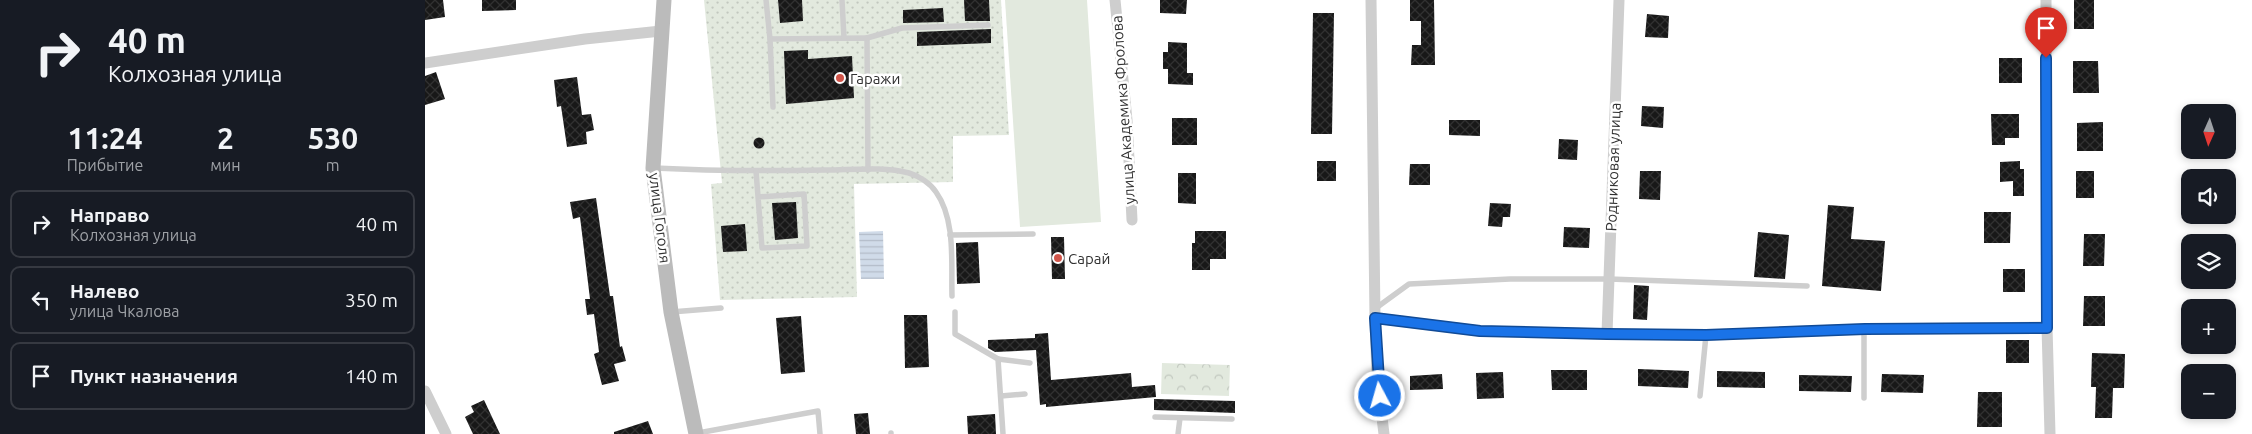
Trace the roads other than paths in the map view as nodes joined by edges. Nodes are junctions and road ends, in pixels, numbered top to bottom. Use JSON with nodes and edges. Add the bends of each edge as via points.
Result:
{"nodes":[{"id":1,"x":663,"y":0,"type":"edge"},
{"id":2,"x":766,"y":0,"type":"edge"},
{"id":3,"x":842,"y":0,"type":"edge"},
{"id":4,"x":1115,"y":0,"type":"edge"},
{"id":5,"x":1371,"y":0,"type":"edge"},
{"id":6,"x":1619,"y":0,"type":"edge"},
{"id":7,"x":2046,"y":0,"type":"edge"},
{"id":8,"x":988,"y":24,"type":"dead end"},
{"id":9,"x":661,"y":31,"type":"junction"},
{"id":10,"x":844,"y":38,"type":"junction"},
{"id":11,"x":867,"y":38,"type":"junction"},
{"id":12,"x":770,"y":39,"type":"junction"},
{"id":13,"x":425,"y":63,"type":"edge"},
{"id":14,"x":773,"y":107,"type":"dead end"},
{"id":15,"x":653,"y":168,"type":"junction"},
{"id":16,"x":868,"y":170,"type":"junction"},
{"id":17,"x":756,"y":171,"type":"junction"},
{"id":18,"x":758,"y":197,"type":"junction"},
{"id":19,"x":1132,"y":220,"type":"dead end"},
{"id":20,"x":1033,"y":234,"type":"dead end"},
{"id":21,"x":950,"y":235,"type":"junction"},
{"id":22,"x":1609,"y":279,"type":"junction"},
{"id":23,"x":1807,"y":286,"type":"dead end"},
{"id":24,"x":952,"y":296,"type":"dead end"},
{"id":25,"x":721,"y":308,"type":"dead end"},
{"id":26,"x":671,"y":312,"type":"junction"},
{"id":27,"x":955,"y":312,"type":"dead end"},
{"id":28,"x":1376,"y":313,"type":"junction"},
{"id":29,"x":2047,"y":328,"type":"junction"},
{"id":30,"x":1865,"y":329,"type":"junction"},
{"id":31,"x":1607,"y":334,"type":"junction"},
{"id":32,"x":1706,"y":335,"type":"junction"},
{"id":33,"x":998,"y":359,"type":"junction"},
{"id":34,"x":1030,"y":363,"type":"dead end"},
{"id":35,"x":425,"y":391,"type":"edge"},
{"id":36,"x":1025,"y":394,"type":"dead end"},
{"id":37,"x":1001,"y":396,"type":"junction"},
{"id":38,"x":1700,"y":396,"type":"dead end"},
{"id":39,"x":1864,"y":398,"type":"dead end"},
{"id":40,"x":1155,"y":417,"type":"dead end"},
{"id":41,"x":1180,"y":418,"type":"junction"},
{"id":42,"x":1232,"y":419,"type":"dead end"},
{"id":43,"x":446,"y":434,"type":"edge"},
{"id":44,"x":696,"y":434,"type":"edge"},
{"id":45,"x":820,"y":434,"type":"edge"},
{"id":46,"x":1003,"y":434,"type":"edge"},
{"id":47,"x":1178,"y":434,"type":"edge"},
{"id":48,"x":1384,"y":434,"type":"edge"},
{"id":49,"x":2050,"y":434,"type":"edge"}],
"edges":[{"from":1,"to":9,"type":"main road","name":"улица Гоголя"},
{"from":2,"to":12,"type":"lane"},
{"from":3,"to":10,"type":"lane"},
{"from":4,"to":19,"type":"street","name":"улица Академика Фролова","via":[[1127,120]]},
{"from":5,"to":28,"type":"street"},
{"from":6,"to":22,"type":"street","name":"Родниковая улица"},
{"from":7,"to":29,"type":"street"},
{"from":8,"to":11,"type":"lane","via":[[902,28]]},
{"from":9,"to":13,"type":"street"},
{"from":9,"to":15,"type":"main road","name":"улица Гоголя"},
{"from":10,"to":11,"type":"lane"},
{"from":10,"to":12,"type":"lane"},
{"from":11,"to":16,"type":"lane"},
{"from":12,"to":14,"type":"lane"},
{"from":15,"to":17,"type":"lane"},
{"from":15,"to":26,"type":"main road","name":"улица Гоголя"},
{"from":16,"to":17,"type":"lane"},
{"from":16,"to":21,"type":"lane","via":[[908,173],[923,180],[943,203]]},
{"from":17,"to":18,"type":"lane"},
{"from":18,"to":18,"type":"lane","via":[[804,194],[807,246],[762,248]]},
{"from":20,"to":21,"type":"lane"},
{"from":21,"to":24,"type":"lane"},
{"from":22,"to":23,"type":"lane"},
{"from":22,"to":28,"type":"lane","via":[[1409,284]]},
{"from":22,"to":31,"type":"street","name":"Родниковая улица"},
{"from":25,"to":26,"type":"lane"},
{"from":26,"to":44,"type":"main road","name":"улица Гоголя"},
{"from":27,"to":33,"type":"lane","via":[[955,334]]},
{"from":28,"to":31,"type":"street","via":[[1480,331]]},
{"from":28,"to":48,"type":"street","via":[[1377,377]]},
{"from":29,"to":30,"type":"street"},
{"from":29,"to":49,"type":"street"},
{"from":30,"to":32,"type":"street"},
{"from":30,"to":39,"type":"lane"},
{"from":31,"to":32,"type":"street"},
{"from":32,"to":38,"type":"lane"},
{"from":33,"to":34,"type":"lane"},
{"from":33,"to":37,"type":"lane"},
{"from":35,"to":43,"type":"street"},
{"from":36,"to":37,"type":"lane"},
{"from":37,"to":46,"type":"lane"},
{"from":40,"to":41,"type":"lane"},
{"from":41,"to":42,"type":"lane"},
{"from":41,"to":47,"type":"lane"},
{"from":44,"to":45,"type":"lane","via":[[818,411]]}]}
